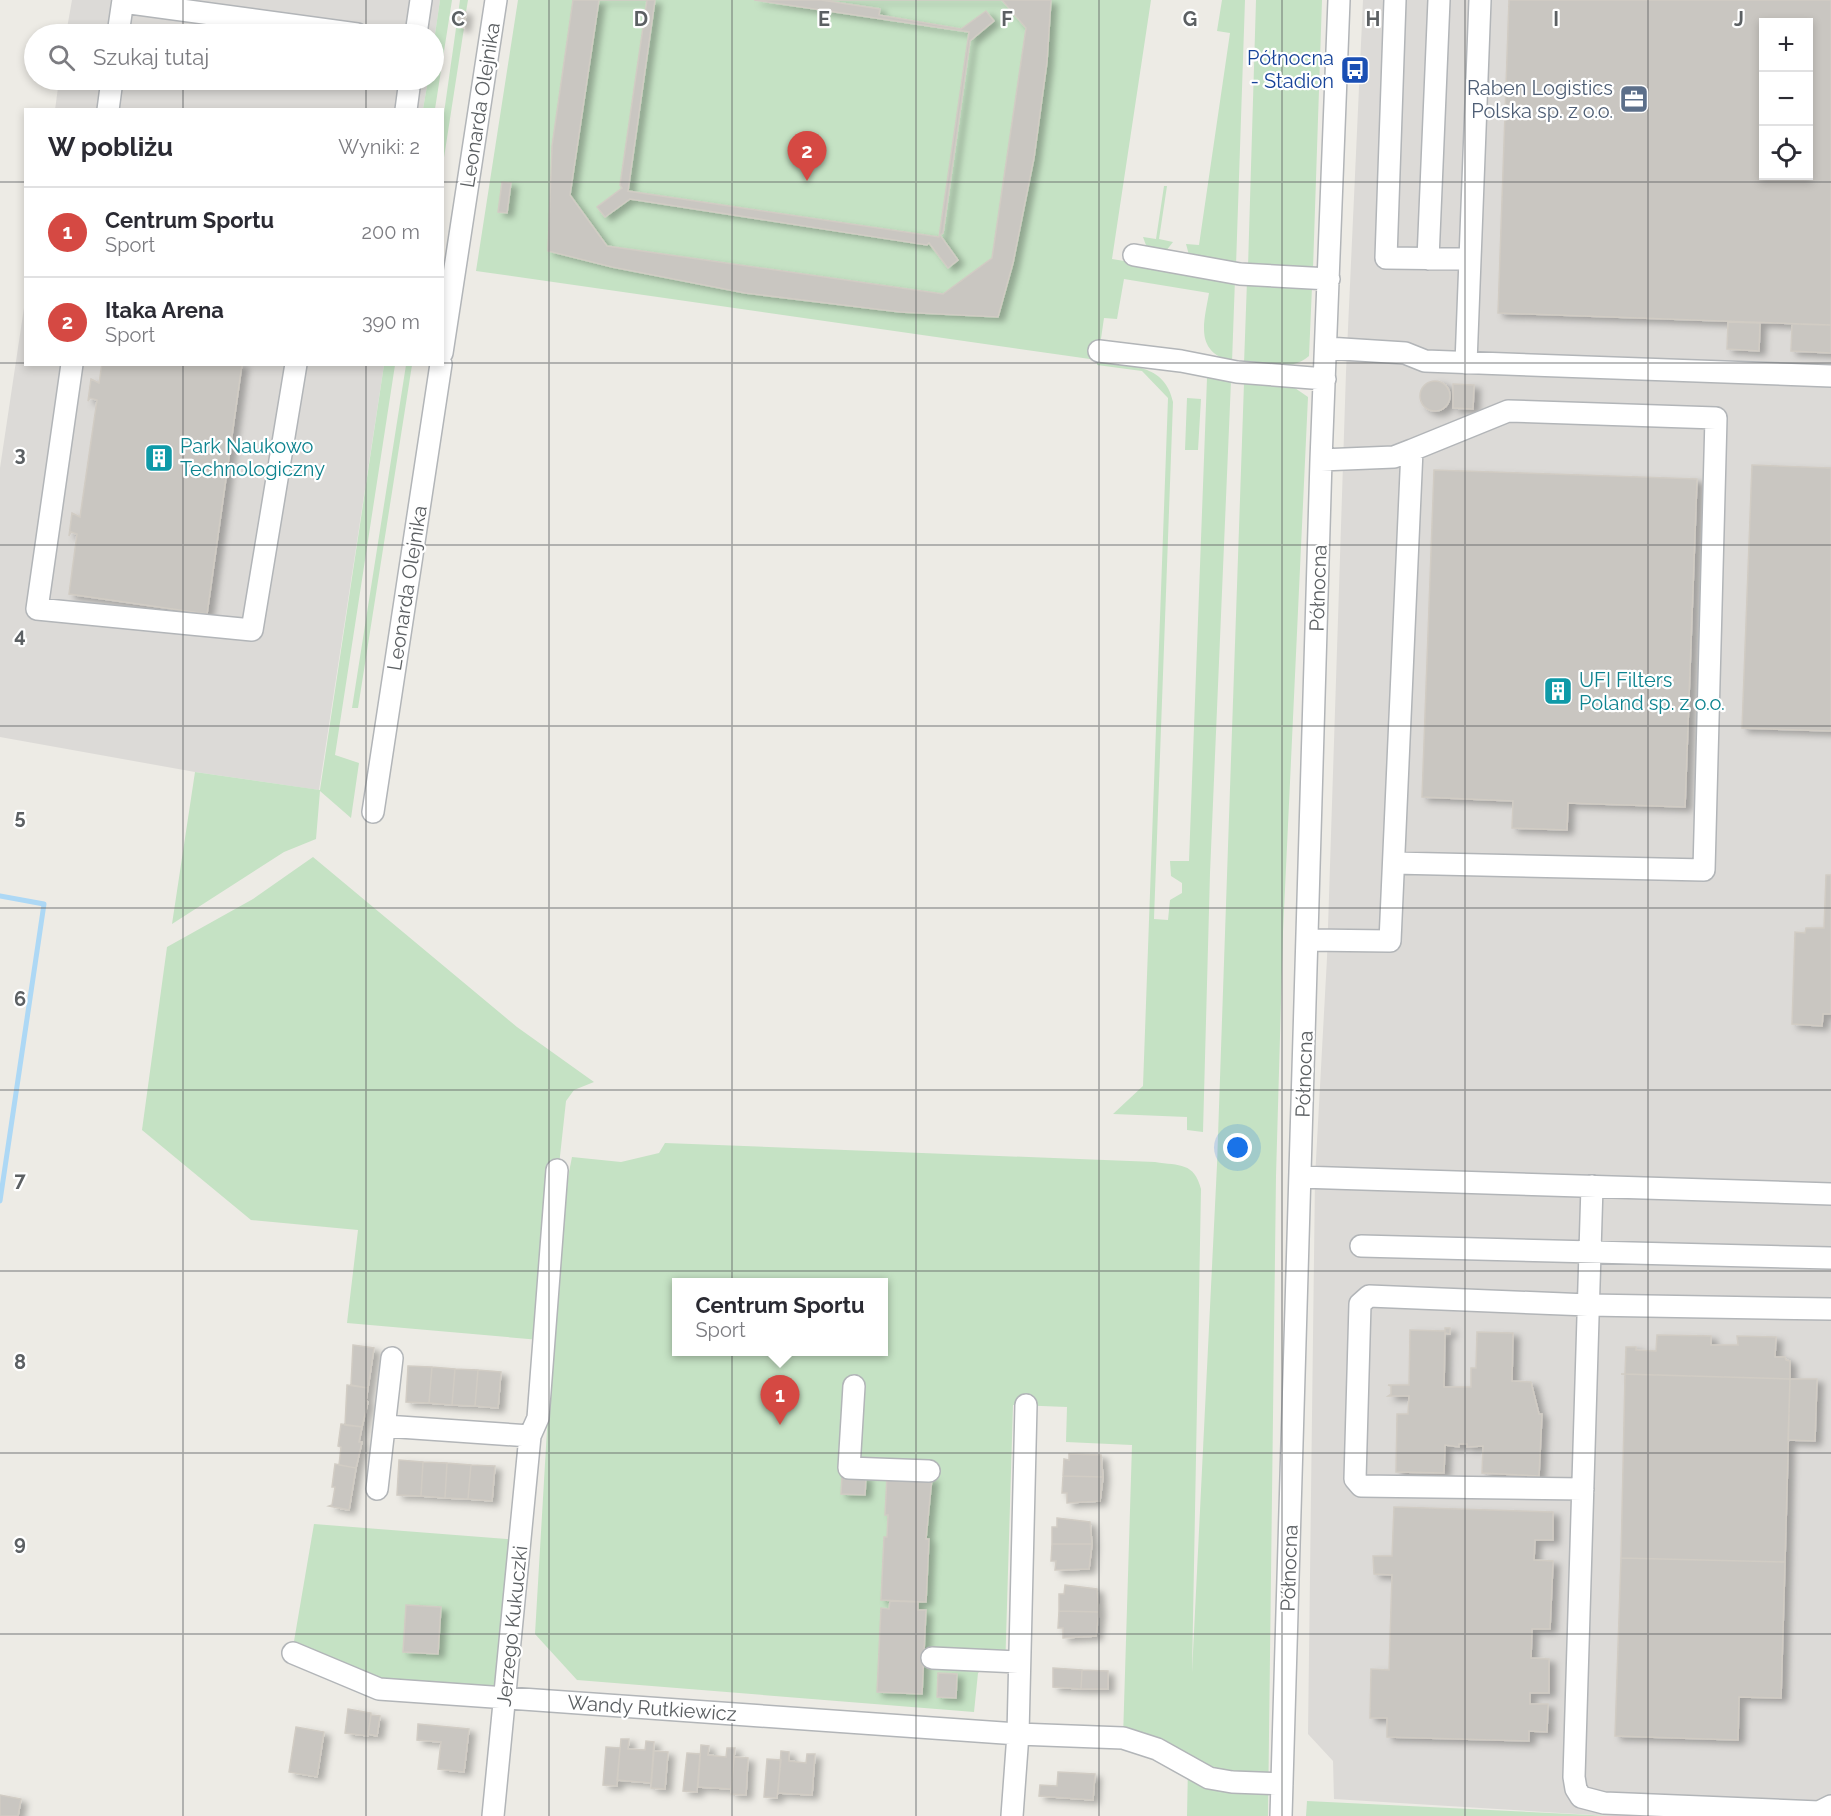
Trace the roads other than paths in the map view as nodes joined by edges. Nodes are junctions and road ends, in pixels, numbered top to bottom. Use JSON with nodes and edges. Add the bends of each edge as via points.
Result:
{"nodes":[{"id":1,"x":421,"y":0,"type":"edge"},
{"id":2,"x":496,"y":0,"type":"edge"},
{"id":3,"x":1339,"y":0,"type":"edge"},
{"id":4,"x":1395,"y":0,"type":"edge"},
{"id":5,"x":1439,"y":0,"type":"edge"},
{"id":6,"x":1480,"y":0,"type":"edge"},
{"id":7,"x":123,"y":1,"type":"edge"},
{"id":8,"x":120,"y":24,"type":"edge"},
{"id":9,"x":286,"y":24,"type":"edge"},
{"id":10,"x":417,"y":24,"type":"edge"},
{"id":11,"x":111,"y":90,"type":"edge"},
{"id":12,"x":409,"y":90,"type":"edge"},
{"id":13,"x":108,"y":108,"type":"edge"},
{"id":14,"x":406,"y":108,"type":"edge"},
{"id":15,"x":1134,"y":255,"type":"dead end"},
{"id":16,"x":1428,"y":259,"type":"junction"},
{"id":17,"x":1470,"y":259,"type":"junction"},
{"id":18,"x":1329,"y":279,"type":"junction"},
{"id":19,"x":444,"y":340,"type":"edge"},
{"id":20,"x":1327,"y":348,"type":"junction"},
{"id":21,"x":1099,"y":351,"type":"dead end"},
{"id":22,"x":1466,"y":363,"type":"junction"},
{"id":23,"x":72,"y":366,"type":"edge"},
{"id":24,"x":296,"y":366,"type":"edge"},
{"id":25,"x":441,"y":366,"type":"edge"},
{"id":26,"x":1831,"y":376,"type":"edge"},
{"id":27,"x":1325,"y":379,"type":"junction"},
{"id":28,"x":1412,"y":450,"type":"junction"},
{"id":29,"x":1321,"y":460,"type":"junction"},
{"id":30,"x":373,"y":812,"type":"dead end"},
{"id":31,"x":1394,"y":863,"type":"junction"},
{"id":32,"x":1308,"y":940,"type":"junction"},
{"id":33,"x":557,"y":1170,"type":"dead end"},
{"id":34,"x":1300,"y":1177,"type":"junction"},
{"id":35,"x":1592,"y":1186,"type":"junction"},
{"id":36,"x":1831,"y":1194,"type":"edge"},
{"id":37,"x":1361,"y":1246,"type":"dead end"},
{"id":38,"x":1590,"y":1253,"type":"junction"},
{"id":39,"x":1831,"y":1258,"type":"edge"},
{"id":40,"x":1588,"y":1305,"type":"junction"},
{"id":41,"x":1831,"y":1309,"type":"edge"},
{"id":42,"x":392,"y":1358,"type":"dead end"},
{"id":43,"x":854,"y":1386,"type":"dead end"},
{"id":44,"x":1026,"y":1405,"type":"dead end"},
{"id":45,"x":385,"y":1426,"type":"junction"},
{"id":46,"x":530,"y":1436,"type":"junction"},
{"id":47,"x":928,"y":1471,"type":"dead end"},
{"id":48,"x":377,"y":1489,"type":"dead end"},
{"id":49,"x":1583,"y":1489,"type":"junction"},
{"id":50,"x":293,"y":1653,"type":"dead end"},
{"id":51,"x":933,"y":1659,"type":"dead end"},
{"id":52,"x":1019,"y":1662,"type":"junction"},
{"id":53,"x":505,"y":1697,"type":"junction"},
{"id":54,"x":1018,"y":1734,"type":"junction"},
{"id":55,"x":1282,"y":1784,"type":"junction"},
{"id":56,"x":1831,"y":1806,"type":"edge"},
{"id":57,"x":493,"y":1816,"type":"edge"},
{"id":58,"x":1012,"y":1816,"type":"edge"},
{"id":59,"x":1281,"y":1816,"type":"edge"}],
"edges":[{"from":1,"to":10,"type":"street"},
{"from":2,"to":19,"type":"street","name":"Leonarda Olejnika"},
{"from":3,"to":18,"type":"street","name":"Północna"},
{"from":4,"to":16,"type":"street","via":[[1386,258]]},
{"from":5,"to":16,"type":"street"},
{"from":6,"to":17,"type":"street"},
{"from":7,"to":8,"type":"street"},
{"from":7,"to":9,"type":"street"},
{"from":11,"to":13,"type":"street"},
{"from":12,"to":14,"type":"street"},
{"from":15,"to":18,"type":"street","via":[[1240,274]]},
{"from":16,"to":17,"type":"street"},
{"from":17,"to":22,"type":"street"},
{"from":18,"to":20,"type":"street","name":"Północna"},
{"from":20,"to":22,"type":"street","via":[[1405,352],[1425,361]]},
{"from":20,"to":27,"type":"street","name":"Północna"},
{"from":21,"to":27,"type":"street","via":[[1237,372]]},
{"from":22,"to":26,"type":"street"},
{"from":23,"to":24,"type":"street","via":[[37,609],[252,630]]},
{"from":25,"to":30,"type":"street","name":"Leonarda Olejnika"},
{"from":27,"to":29,"type":"street","name":"Północna"},
{"from":28,"to":29,"type":"street","via":[[1394,457]]},
{"from":28,"to":31,"type":"street"},
{"from":28,"to":31,"type":"street","via":[[1508,411],[1716,418],[1704,870]]},
{"from":29,"to":32,"type":"street","name":"Północna"},
{"from":31,"to":32,"type":"street","via":[[1390,941]]},
{"from":32,"to":34,"type":"street","name":"Północna"},
{"from":33,"to":46,"type":"street","name":"Jerzego Kukuczki","via":[[538,1418]]},
{"from":34,"to":35,"type":"street"},
{"from":34,"to":55,"type":"street","name":"Północna"},
{"from":35,"to":36,"type":"street"},
{"from":35,"to":38,"type":"street"},
{"from":37,"to":38,"type":"street"},
{"from":38,"to":39,"type":"street"},
{"from":38,"to":40,"type":"street"},
{"from":40,"to":41,"type":"street"},
{"from":40,"to":49,"type":"street"},
{"from":40,"to":49,"type":"street","via":[[1369,1296],[1360,1304],[1355,1479],[1361,1486]]},
{"from":42,"to":45,"type":"street"},
{"from":43,"to":47,"type":"street","via":[[849,1468]]},
{"from":44,"to":52,"type":"street"},
{"from":45,"to":46,"type":"street"},
{"from":45,"to":48,"type":"street"},
{"from":46,"to":53,"type":"street","name":"Jerzego Kukuczki"},
{"from":49,"to":56,"type":"street","via":[[1574,1777],[1581,1797],[1604,1803],[1819,1812]]},
{"from":50,"to":53,"type":"street","name":"Wandy Rutkiewicz","via":[[379,1689]]},
{"from":51,"to":52,"type":"street"},
{"from":52,"to":54,"type":"street"},
{"from":53,"to":54,"type":"street","name":"Wandy Rutkiewicz"},
{"from":53,"to":57,"type":"street","name":"Jerzego Kukuczki"},
{"from":54,"to":55,"type":"street","name":"Wandy Rutkiewicz","via":[[1123,1738],[1149,1745],[1200,1775],[1221,1781]]},
{"from":54,"to":58,"type":"street"},
{"from":55,"to":59,"type":"street","name":"Północna"}]}
